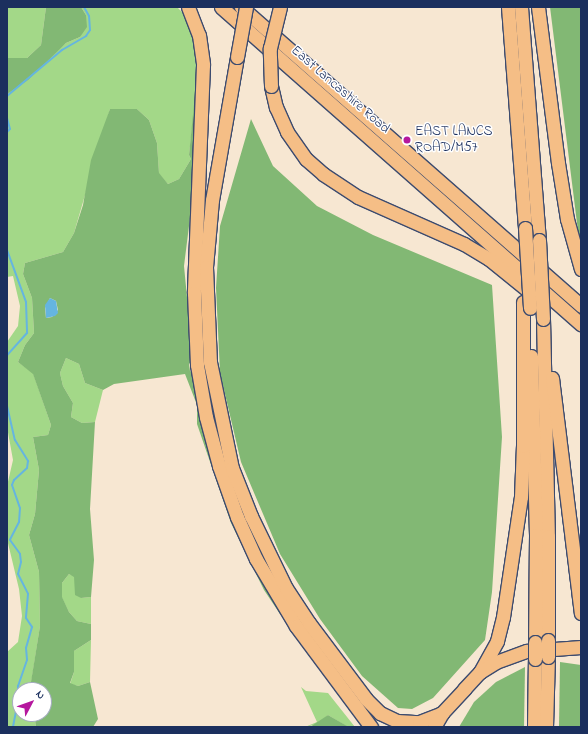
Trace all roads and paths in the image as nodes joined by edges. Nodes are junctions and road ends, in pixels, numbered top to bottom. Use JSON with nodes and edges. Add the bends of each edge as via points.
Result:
{"nodes":[{"id":1,"x":188,"y":7,"type":"edge"},
{"id":2,"x":221,"y":7,"type":"edge"},
{"id":3,"x":241,"y":7,"type":"edge"},
{"id":4,"x":246,"y":7,"type":"edge"},
{"id":5,"x":280,"y":7,"type":"edge"},
{"id":6,"x":508,"y":7,"type":"edge"},
{"id":7,"x":521,"y":7,"type":"edge"},
{"id":8,"x":538,"y":7,"type":"edge"},
{"id":9,"x":581,"y":270,"type":"edge"},
{"id":10,"x":526,"y":305,"type":"junction"},
{"id":11,"x":581,"y":306,"type":"edge"},
{"id":12,"x":545,"y":322,"type":"junction"},
{"id":13,"x":581,"y":324,"type":"edge"},
{"id":14,"x":581,"y":333,"type":"edge"},
{"id":15,"x":581,"y":613,"type":"edge"},
{"id":16,"x":542,"y":641,"type":"junction"},
{"id":17,"x":581,"y":647,"type":"edge"},
{"id":18,"x":541,"y":658,"type":"junction"},
{"id":19,"x":480,"y":672,"type":"junction"},
{"id":20,"x":442,"y":713,"type":"junction"},
{"id":21,"x":371,"y":727,"type":"edge"},
{"id":22,"x":434,"y":727,"type":"edge"},
{"id":23,"x":534,"y":727,"type":"edge"},
{"id":24,"x":546,"y":727,"type":"edge"}],
"edges":[{"from":1,"to":21,"type":"highway","via":[[199,35],[203,65],[194,293],[197,365],[206,417],[234,510],[256,559],[296,626]]},
{"from":2,"to":13,"type":"highway","name":"East Lancashire Road"},
{"from":3,"to":11,"type":"highway","name":"East Lancashire Road"},
{"from":4,"to":20,"type":"highway","bridge":true,"via":[[213,192],[206,267],[210,362],[232,468],[286,588],[366,699],[380,713],[397,721],[419,722]]},
{"from":5,"to":14,"type":"highway","bridge":true,"via":[[270,48],[271,86],[276,107],[287,132],[299,150],[323,174],[362,199],[471,248],[489,259]]},
{"from":6,"to":10,"type":"highway","bridge":true,"via":[[525,228]]},
{"from":7,"to":12,"type":"highway","bridge":true},
{"from":8,"to":9,"type":"highway","via":[[567,219]]},
{"from":10,"to":16,"type":"highway"},
{"from":10,"to":19,"type":"highway","via":[[521,497],[497,641]]},
{"from":12,"to":15,"type":"highway"},
{"from":12,"to":16,"type":"highway","via":[[548,536]]},
{"from":16,"to":18,"type":"highway","bridge":true},
{"from":17,"to":19,"type":"highway","via":[[527,651],[496,662]]},
{"from":18,"to":23,"type":"highway"},
{"from":18,"to":24,"type":"highway"},
{"from":19,"to":20,"type":"highway"},
{"from":20,"to":22,"type":"highway"}]}
